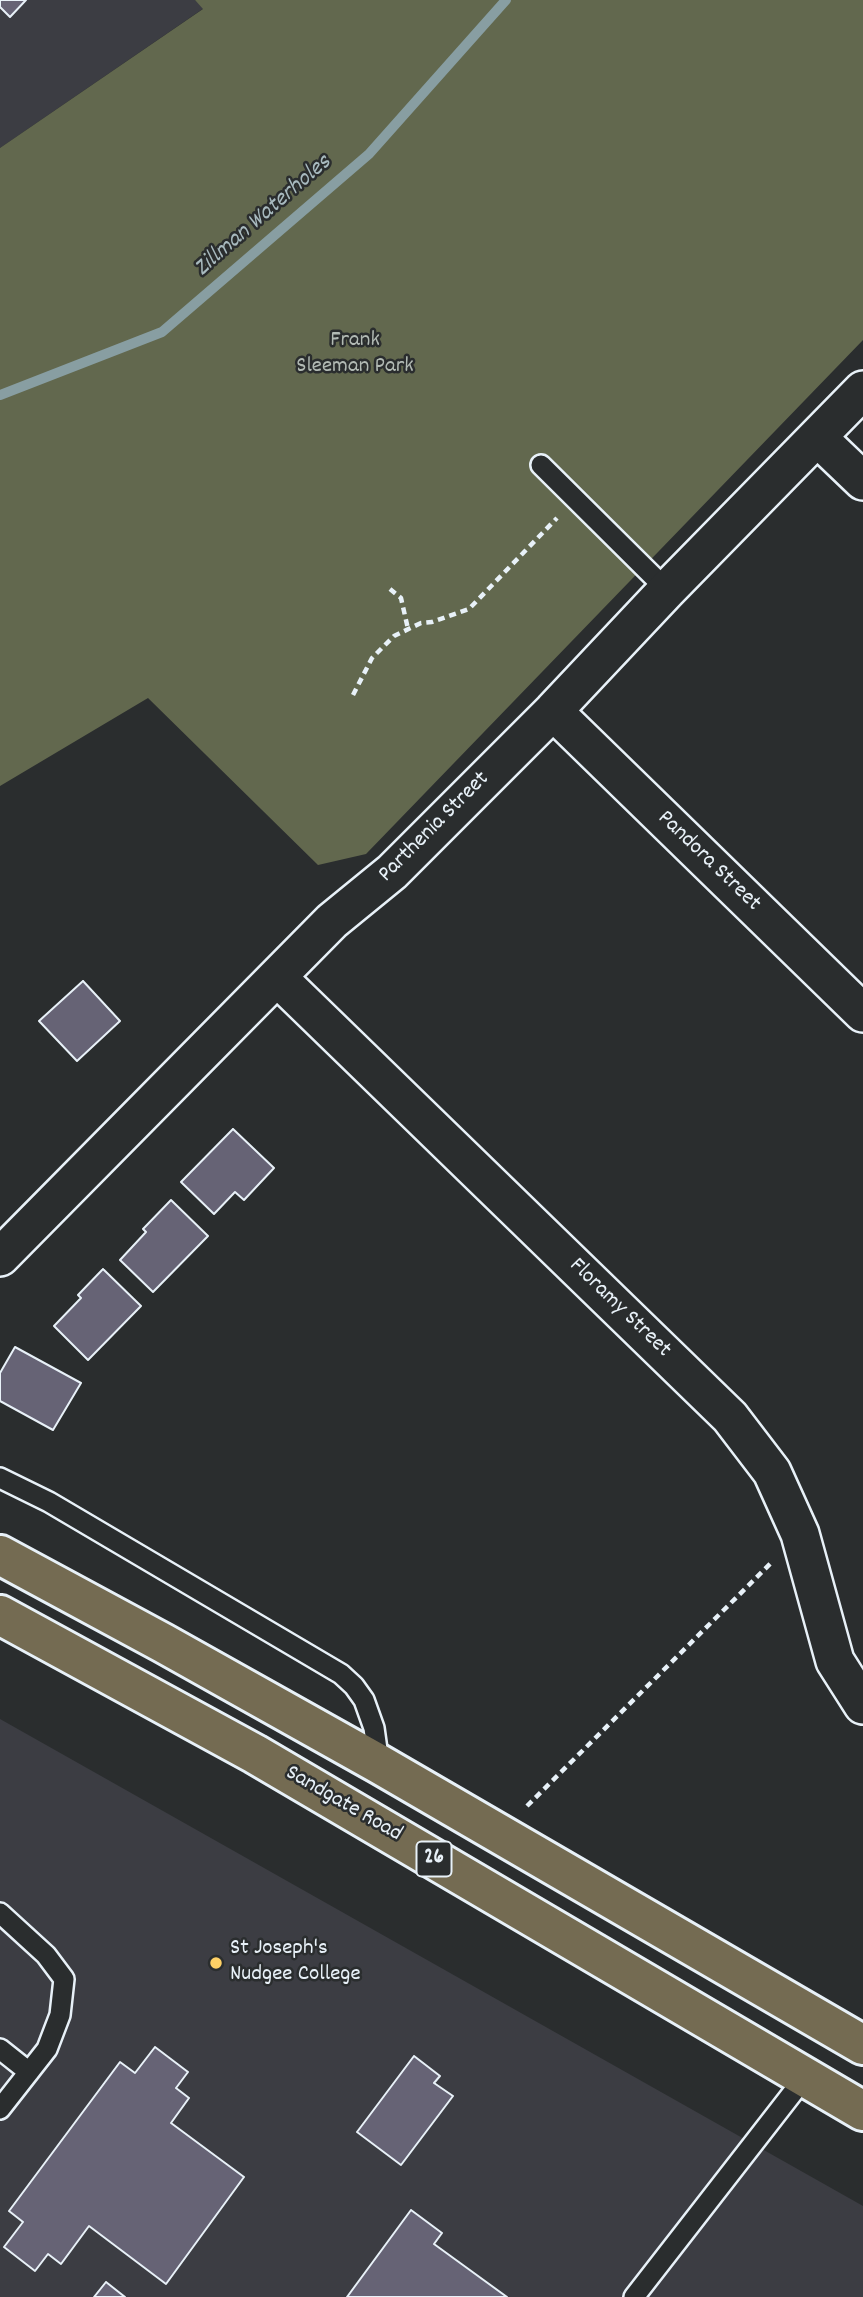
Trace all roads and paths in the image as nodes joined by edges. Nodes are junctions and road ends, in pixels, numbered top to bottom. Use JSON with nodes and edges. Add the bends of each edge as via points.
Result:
{"nodes":[{"id":1,"x":863,"y":390,"type":"edge"},
{"id":2,"x":817,"y":437,"type":"junction"},
{"id":3,"x":541,"y":465,"type":"dead end"},
{"id":4,"x":863,"y":481,"type":"edge"},
{"id":5,"x":584,"y":508,"type":"junction"},
{"id":6,"x":390,"y":589,"type":"dead end"},
{"id":7,"x":667,"y":590,"type":"junction"},
{"id":8,"x":408,"y":629,"type":"junction"},
{"id":9,"x":353,"y":695,"type":"dead end"},
{"id":10,"x":553,"y":711,"type":"junction"},
{"id":11,"x":277,"y":977,"type":"junction"},
{"id":12,"x":863,"y":1013,"type":"edge"},
{"id":13,"x":0,"y":1257,"type":"edge"},
{"id":14,"x":0,"y":1478,"type":"edge"},
{"id":15,"x":800,"y":1534,"type":"junction"},
{"id":16,"x":0,"y":1555,"type":"edge"},
{"id":17,"x":0,"y":1615,"type":"edge"},
{"id":18,"x":863,"y":1705,"type":"edge"},
{"id":19,"x":379,"y":1764,"type":"junction"},
{"id":20,"x":527,"y":1806,"type":"dead end"},
{"id":21,"x":0,"y":1913,"type":"edge"},
{"id":22,"x":863,"y":2045,"type":"edge"},
{"id":23,"x":0,"y":2049,"type":"edge"},
{"id":24,"x":29,"y":2072,"type":"junction"},
{"id":25,"x":805,"y":2077,"type":"junction"},
{"id":26,"x":0,"y":2109,"type":"edge"},
{"id":27,"x":863,"y":2111,"type":"edge"},
{"id":28,"x":634,"y":2297,"type":"edge"}],
"edges":[{"from":1,"to":2,"type":"street","name":"Parthenia Street"},
{"from":2,"to":4,"type":"street"},
{"from":2,"to":7,"type":"street","name":"Parthenia Street"},
{"from":3,"to":5,"type":"lane"},
{"from":5,"to":7,"type":"lane"},
{"from":5,"to":8,"type":"path","via":[[553,519],[469,609]]},
{"from":6,"to":8,"type":"path","via":[[401,598]]},
{"from":7,"to":10,"type":"street","name":"Parthenia Street"},
{"from":8,"to":9,"type":"path","via":[[372,658]]},
{"from":10,"to":11,"type":"street","name":"Parthenia Street","via":[[392,872],[342,911]]},
{"from":10,"to":12,"type":"street","name":"Pandora Street"},
{"from":11,"to":13,"type":"street","name":"Parthenia Street"},
{"from":11,"to":15,"type":"street","name":"Floramy Street","via":[[730,1417],[772,1472]]},
{"from":14,"to":19,"type":"lane","via":[[49,1502],[341,1674],[364,1700]]},
{"from":15,"to":18,"type":"street","name":"Floramy Street","via":[[835,1661]]},
{"from":15,"to":20,"type":"path"},
{"from":16,"to":19,"type":"highway","number":"26"},
{"from":17,"to":25,"type":"highway","name":"Sandgate Road","number":"26","via":[[255,1754]]},
{"from":19,"to":22,"type":"highway","number":"26"},
{"from":21,"to":24,"type":"lane","via":[[46,1955],[64,1979],[60,2015],[47,2049]]},
{"from":23,"to":24,"type":"lane"},
{"from":24,"to":26,"type":"lane"},
{"from":25,"to":27,"type":"highway","name":"Sandgate Road","number":"26"},
{"from":25,"to":28,"type":"lane"}]}
